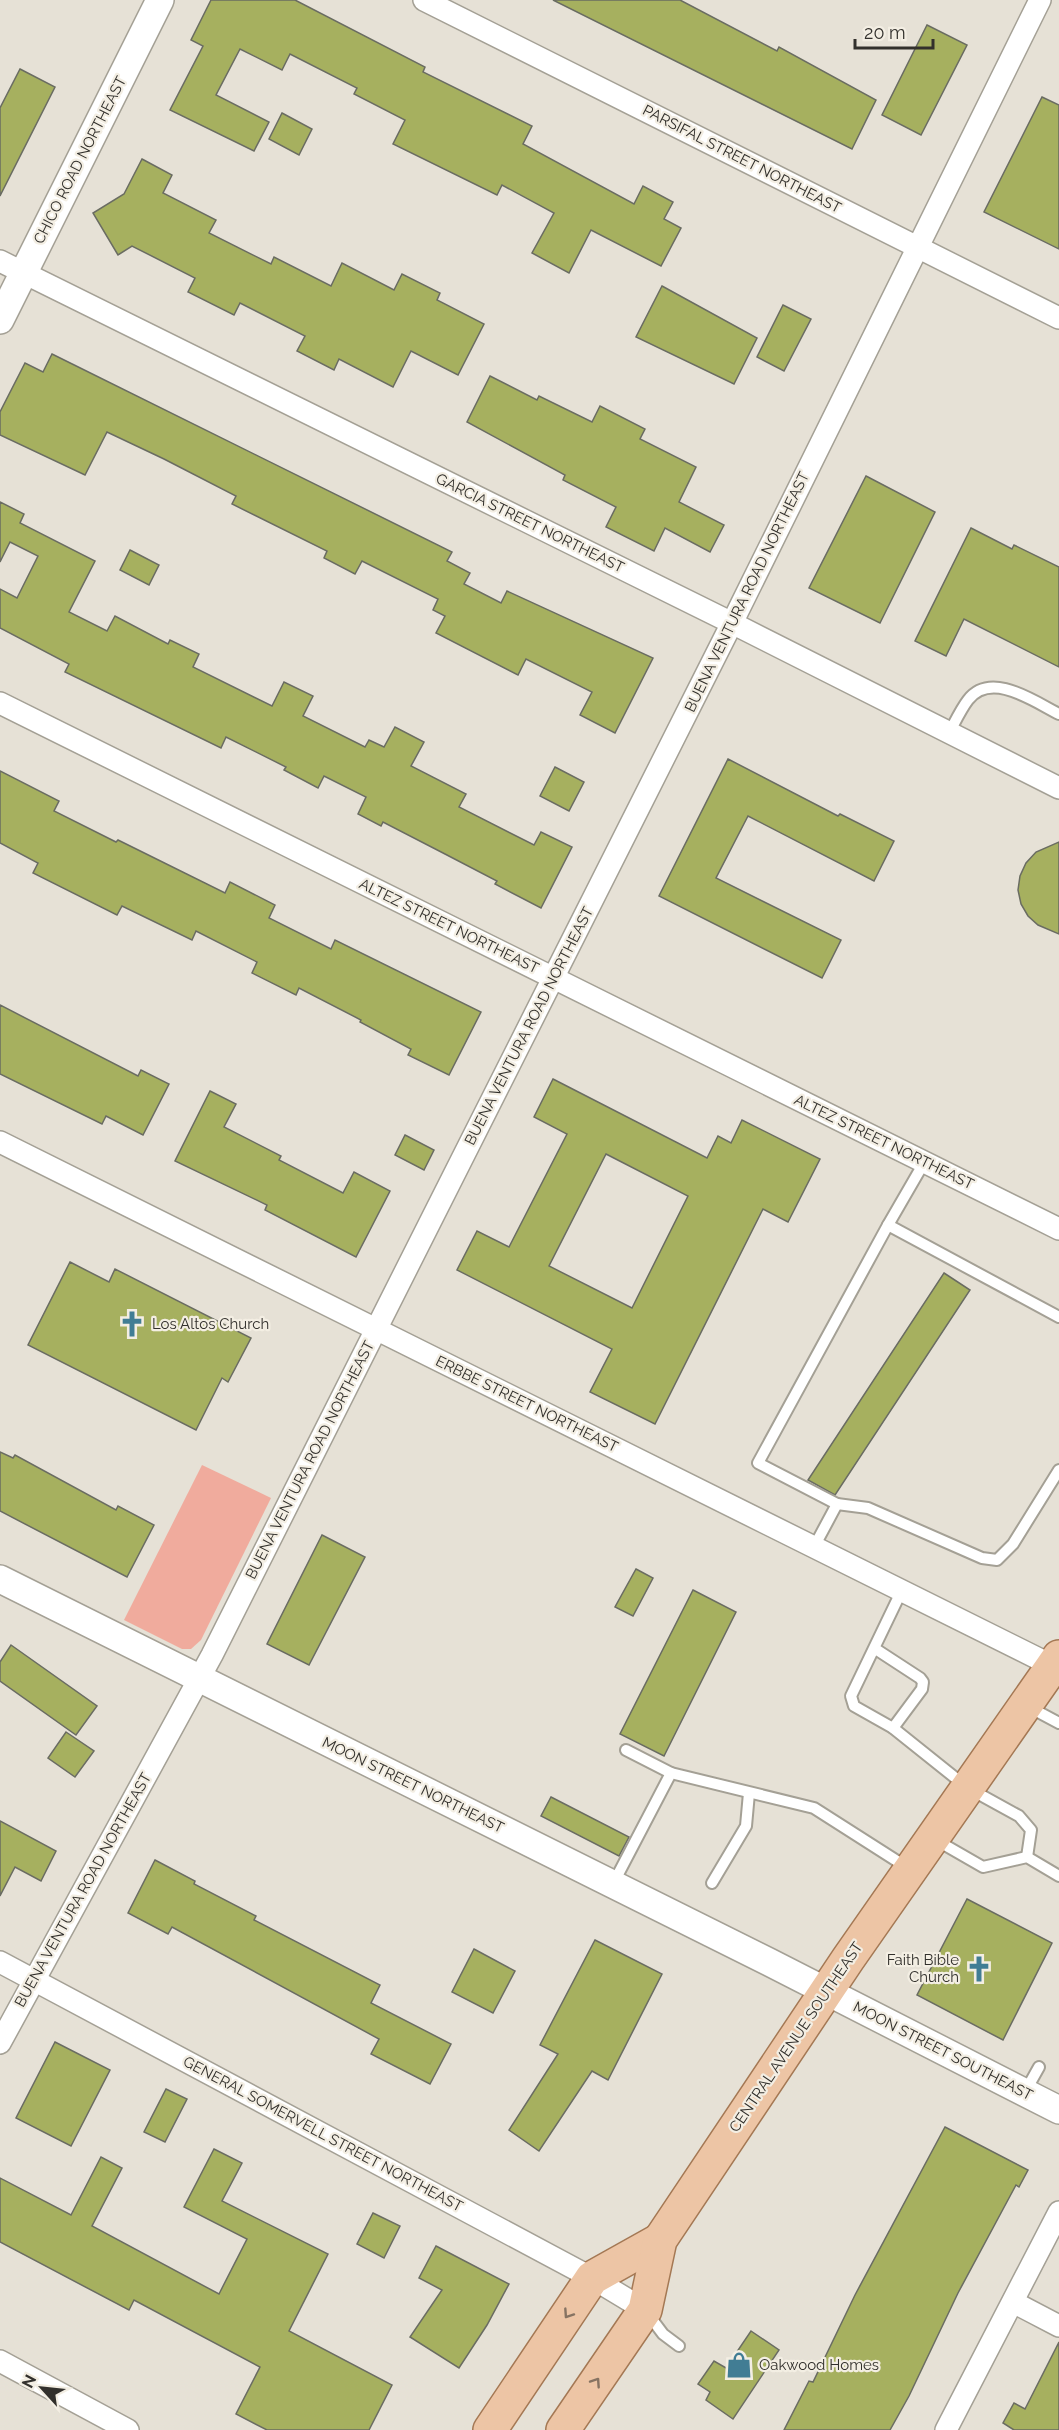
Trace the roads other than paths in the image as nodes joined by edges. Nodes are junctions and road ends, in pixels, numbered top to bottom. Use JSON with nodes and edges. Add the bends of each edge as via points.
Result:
{"nodes":[{"id":1,"x":160,"y":0,"type":"edge"},
{"id":2,"x":424,"y":0,"type":"edge"},
{"id":3,"x":1040,"y":0,"type":"edge"},
{"id":4,"x":917,"y":246,"type":"junction"},
{"id":5,"x":12,"y":267,"type":"edge"},
{"id":6,"x":1059,"y":318,"type":"edge"},
{"id":7,"x":0,"y":320,"type":"edge"},
{"id":8,"x":732,"y":623,"type":"junction"},
{"id":9,"x":0,"y":703,"type":"edge"},
{"id":10,"x":1059,"y":714,"type":"edge"},
{"id":11,"x":949,"y":733,"type":"junction"},
{"id":12,"x":1059,"y":788,"type":"edge"},
{"id":13,"x":554,"y":977,"type":"junction"},
{"id":14,"x":0,"y":1142,"type":"edge"},
{"id":15,"x":925,"y":1161,"type":"junction"},
{"id":16,"x":888,"y":1225,"type":"junction"},
{"id":17,"x":1059,"y":1229,"type":"edge"},
{"id":18,"x":1059,"y":1317,"type":"edge"},
{"id":19,"x":376,"y":1329,"type":"junction"},
{"id":20,"x":1059,"y":1470,"type":"edge"},
{"id":21,"x":837,"y":1504,"type":"junction"},
{"id":22,"x":814,"y":1546,"type":"junction"},
{"id":23,"x":0,"y":1579,"type":"edge"},
{"id":24,"x":902,"y":1590,"type":"junction"},
{"id":25,"x":874,"y":1648,"type":"junction"},
{"id":26,"x":1056,"y":1662,"type":"edge"},
{"id":27,"x":199,"y":1680,"type":"junction"},
{"id":28,"x":1026,"y":1706,"type":"junction"},
{"id":29,"x":1059,"y":1723,"type":"edge"},
{"id":30,"x":893,"y":1728,"type":"junction"},
{"id":31,"x":626,"y":1750,"type":"dead end"},
{"id":32,"x":671,"y":1773,"type":"junction"},
{"id":33,"x":968,"y":1788,"type":"junction"},
{"id":34,"x":749,"y":1793,"type":"junction"},
{"id":35,"x":933,"y":1838,"type":"junction"},
{"id":36,"x":1027,"y":1857,"type":"junction"},
{"id":37,"x":910,"y":1870,"type":"junction"},
{"id":38,"x":1059,"y":1876,"type":"edge"},
{"id":39,"x":712,"y":1883,"type":"dead end"},
{"id":40,"x":613,"y":1885,"type":"junction"},
{"id":41,"x":0,"y":1962,"type":"edge"},
{"id":42,"x":33,"y":1979,"type":"junction"},
{"id":43,"x":826,"y":1991,"type":"junction"},
{"id":44,"x":0,"y":2043,"type":"edge"},
{"id":45,"x":1039,"y":2067,"type":"dead end"},
{"id":46,"x":1024,"y":2092,"type":"junction"},
{"id":47,"x":1059,"y":2110,"type":"edge"},
{"id":48,"x":1059,"y":2212,"type":"edge"},
{"id":49,"x":660,"y":2240,"type":"junction"},
{"id":50,"x":592,"y":2278,"type":"junction"},
{"id":51,"x":1013,"y":2302,"type":"junction"},
{"id":52,"x":645,"y":2310,"type":"junction"},
{"id":53,"x":1059,"y":2326,"type":"edge"},
{"id":54,"x":679,"y":2346,"type":"dead end"},
{"id":55,"x":0,"y":2361,"type":"edge"},
{"id":56,"x":129,"y":2430,"type":"edge"},
{"id":57,"x":490,"y":2430,"type":"edge"},
{"id":58,"x":563,"y":2430,"type":"edge"},
{"id":59,"x":946,"y":2430,"type":"edge"}],
"edges":[{"from":1,"to":5,"type":"street","name":"CHICO ROAD NORTHEAST"},
{"from":2,"to":4,"type":"street","name":"PARSIFAL STREET NORTHEAST"},
{"from":3,"to":4,"type":"street","name":"BUENA VENTURA ROAD NORTHEAST"},
{"from":4,"to":6,"type":"street","name":"PARSIFAL STREET NORTHEAST"},
{"from":4,"to":8,"type":"street","name":"BUENA VENTURA ROAD NORTHEAST"},
{"from":5,"to":7,"type":"street","name":"CHICO ROAD NORTHEAST"},
{"from":5,"to":8,"type":"street","name":"GARCIA STREET NORTHEAST"},
{"from":8,"to":11,"type":"street","name":"GARCIA STREET NORTHEAST"},
{"from":8,"to":13,"type":"street","name":"BUENA VENTURA ROAD NORTHEAST"},
{"from":9,"to":13,"type":"street","name":"ALTEZ STREET NORTHEAST"},
{"from":10,"to":11,"type":"lane","via":[[1010,690],[984,688],[969,698]]},
{"from":11,"to":12,"type":"street","name":"GARCIA STREET NORTHEAST"},
{"from":13,"to":15,"type":"street","name":"ALTEZ STREET NORTHEAST"},
{"from":13,"to":19,"type":"street","name":"BUENA VENTURA ROAD NORTHEAST"},
{"from":14,"to":19,"type":"street","name":"ERBBE STREET NORTHEAST"},
{"from":15,"to":16,"type":"lane"},
{"from":15,"to":17,"type":"street","name":"ALTEZ STREET NORTHEAST"},
{"from":16,"to":18,"type":"lane"},
{"from":16,"to":21,"type":"lane","via":[[758,1463]]},
{"from":19,"to":22,"type":"street","name":"ERBBE STREET NORTHEAST"},
{"from":19,"to":27,"type":"street","name":"BUENA VENTURA ROAD NORTHEAST"},
{"from":20,"to":21,"type":"lane","via":[[1013,1544],[997,1560],[982,1558],[868,1508]]},
{"from":21,"to":22,"type":"lane"},
{"from":22,"to":24,"type":"street","name":"ERBBE STREET NORTHEAST"},
{"from":23,"to":27,"type":"street","name":"MOON STREET NORTHEAST"},
{"from":24,"to":25,"type":"lane"},
{"from":24,"to":26,"type":"street","name":"ERBBE STREET NORTHEAST"},
{"from":25,"to":30,"type":"lane","via":[[851,1702]]},
{"from":25,"to":30,"type":"lane","via":[[923,1682]]},
{"from":26,"to":28,"type":"main road","name":"CENTRAL AVENUE SOUTHEAST"},
{"from":27,"to":40,"type":"street","name":"MOON STREET NORTHEAST"},
{"from":27,"to":42,"type":"street","name":"BUENA VENTURA ROAD NORTHEAST"},
{"from":28,"to":29,"type":"lane"},
{"from":28,"to":33,"type":"main road","name":"CENTRAL AVENUE SOUTHEAST"},
{"from":30,"to":33,"type":"lane"},
{"from":31,"to":32,"type":"lane"},
{"from":32,"to":34,"type":"lane"},
{"from":32,"to":40,"type":"lane"},
{"from":33,"to":35,"type":"main road","name":"CENTRAL AVENUE SOUTHEAST"},
{"from":33,"to":36,"type":"lane","via":[[1019,1815],[1031,1830]]},
{"from":34,"to":37,"type":"lane","via":[[814,1808]]},
{"from":34,"to":39,"type":"lane","via":[[746,1826]]},
{"from":35,"to":36,"type":"lane","via":[[983,1867]]},
{"from":35,"to":37,"type":"main road","name":"CENTRAL AVENUE SOUTHEAST"},
{"from":36,"to":38,"type":"lane"},
{"from":37,"to":43,"type":"main road","name":"CENTRAL AVENUE SOUTHEAST"},
{"from":40,"to":43,"type":"street","name":"MOON STREET NORTHEAST"},
{"from":41,"to":42,"type":"street","name":"GENERAL SOMERVELL STREET NORTHEAST"},
{"from":42,"to":44,"type":"street","name":"BUENA VENTURA ROAD NORTHEAST"},
{"from":42,"to":50,"type":"street","name":"GENERAL SOMERVELL STREET NORTHEAST"},
{"from":43,"to":46,"type":"street","name":"MOON STREET SOUTHEAST"},
{"from":43,"to":49,"type":"main road","name":"CENTRAL AVENUE SOUTHEAST"},
{"from":45,"to":46,"type":"lane"},
{"from":46,"to":47,"type":"street","name":"MOON STREET SOUTHEAST"},
{"from":48,"to":51,"type":"street"},
{"from":49,"to":50,"type":"main road"},
{"from":49,"to":52,"type":"main road","name":"CENTRAL AVENUE SOUTHEAST"},
{"from":50,"to":52,"type":"street","name":"GENERAL SOMERVELL STREET NORTHEAST"},
{"from":50,"to":57,"type":"main road","one_way":true},
{"from":51,"to":53,"type":"street"},
{"from":51,"to":59,"type":"street"},
{"from":52,"to":54,"type":"lane","via":[[663,2334]]},
{"from":58,"to":52,"type":"main road","name":"CENTRAL AVENUE SOUTHEAST","one_way":true},
{"from":55,"to":56,"type":"street"}]}
